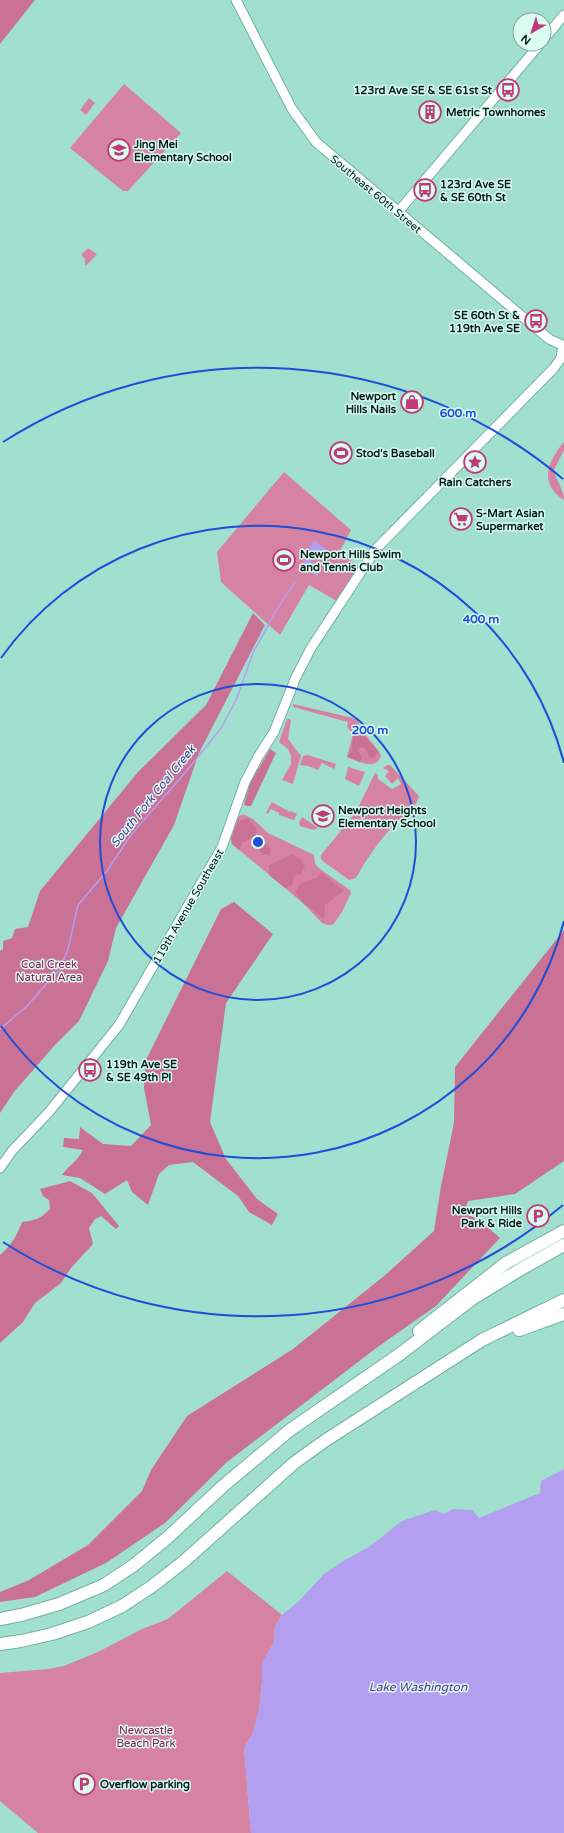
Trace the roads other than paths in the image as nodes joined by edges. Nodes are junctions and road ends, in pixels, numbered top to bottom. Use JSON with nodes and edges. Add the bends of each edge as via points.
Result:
{"nodes":[{"id":1,"x":236,"y":0,"type":"edge"},
{"id":2,"x":564,"y":15,"type":"edge"},
{"id":3,"x":552,"y":29,"type":"edge"},
{"id":4,"x":533,"y":52,"type":"edge"},
{"id":5,"x":398,"y":212,"type":"junction"},
{"id":6,"x":564,"y":346,"type":"edge"},
{"id":7,"x":0,"y":1168,"type":"edge"},
{"id":8,"x":564,"y":1231,"type":"edge"},
{"id":9,"x":564,"y":1245,"type":"edge"},
{"id":10,"x":564,"y":1300,"type":"edge"},
{"id":11,"x":564,"y":1314,"type":"edge"},
{"id":12,"x":482,"y":1340,"type":"junction"},
{"id":13,"x":290,"y":1430,"type":"junction"},
{"id":14,"x":0,"y":1619,"type":"edge"},
{"id":15,"x":0,"y":1644,"type":"edge"}],
"edges":[{"from":1,"to":5,"type":"street","name":"Southeast 60th Street","via":[[302,125],[328,154]]},
{"from":2,"to":3,"type":"street"},
{"from":4,"to":5,"type":"street"},
{"from":5,"to":6,"type":"street","name":"Southeast 60th Street","via":[[549,339]]},
{"from":6,"to":7,"type":"street","name":"119th Avenue Southeast","via":[[554,368],[376,549],[364,565],[304,662],[274,732],[245,782],[222,847],[119,1025]]},
{"from":8,"to":13,"type":"highway","via":[[506,1263],[397,1349],[304,1413]]},
{"from":9,"to":13,"type":"highway","via":[[472,1300],[400,1354]]},
{"from":10,"to":12,"type":"highway"},
{"from":11,"to":12,"type":"highway","via":[[490,1341]]},
{"from":12,"to":15,"type":"highway","via":[[355,1420],[294,1463],[182,1563],[122,1606],[88,1622],[52,1634]]},
{"from":13,"to":14,"type":"highway","via":[[223,1486],[166,1539],[104,1585],[59,1604]]}]}
